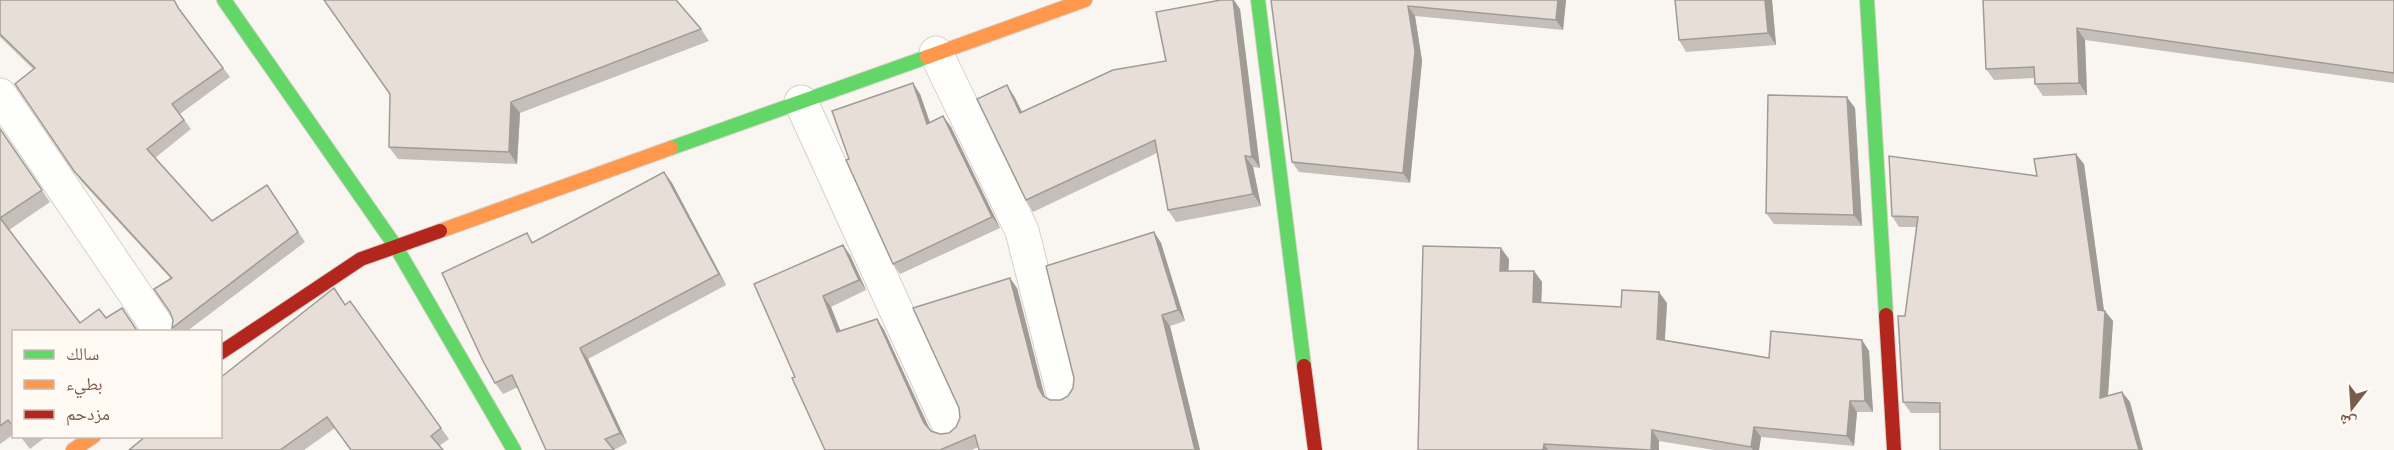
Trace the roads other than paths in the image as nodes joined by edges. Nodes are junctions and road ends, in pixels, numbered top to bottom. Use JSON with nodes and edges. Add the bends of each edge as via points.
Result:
{"nodes":[{"id":1,"x":224,"y":0,"type":"edge"},
{"id":2,"x":1085,"y":0,"type":"edge"},
{"id":3,"x":1258,"y":0,"type":"edge"},
{"id":4,"x":1867,"y":0,"type":"edge"},
{"id":5,"x":936,"y":53,"type":"junction"},
{"id":6,"x":0,"y":95,"type":"edge"},
{"id":7,"x":801,"y":102,"type":"junction"},
{"id":8,"x":396,"y":247,"type":"junction"},
{"id":9,"x":160,"y":330,"type":"edge"},
{"id":10,"x":222,"y":352,"type":"edge"},
{"id":11,"x":1063,"y":393,"type":"dead end"},
{"id":12,"x":950,"y":426,"type":"dead end"},
{"id":13,"x":91,"y":438,"type":"edge"},
{"id":14,"x":73,"y":450,"type":"edge"},
{"id":15,"x":514,"y":450,"type":"edge"},
{"id":16,"x":1315,"y":450,"type":"edge"},
{"id":17,"x":1894,"y":450,"type":"edge"}],
"edges":[{"from":1,"to":8,"type":"street"},
{"from":2,"to":5,"type":"street"},
{"from":3,"to":16,"type":"street"},
{"from":4,"to":17,"type":"street"},
{"from":5,"to":7,"type":"street"},
{"from":5,"to":11,"type":"street","via":[[1022,231]]},
{"from":6,"to":9,"type":"street"},
{"from":7,"to":8,"type":"street"},
{"from":7,"to":12,"type":"street"},
{"from":8,"to":10,"type":"street","via":[[362,259]]},
{"from":8,"to":15,"type":"street"},
{"from":13,"to":14,"type":"street"}]}
